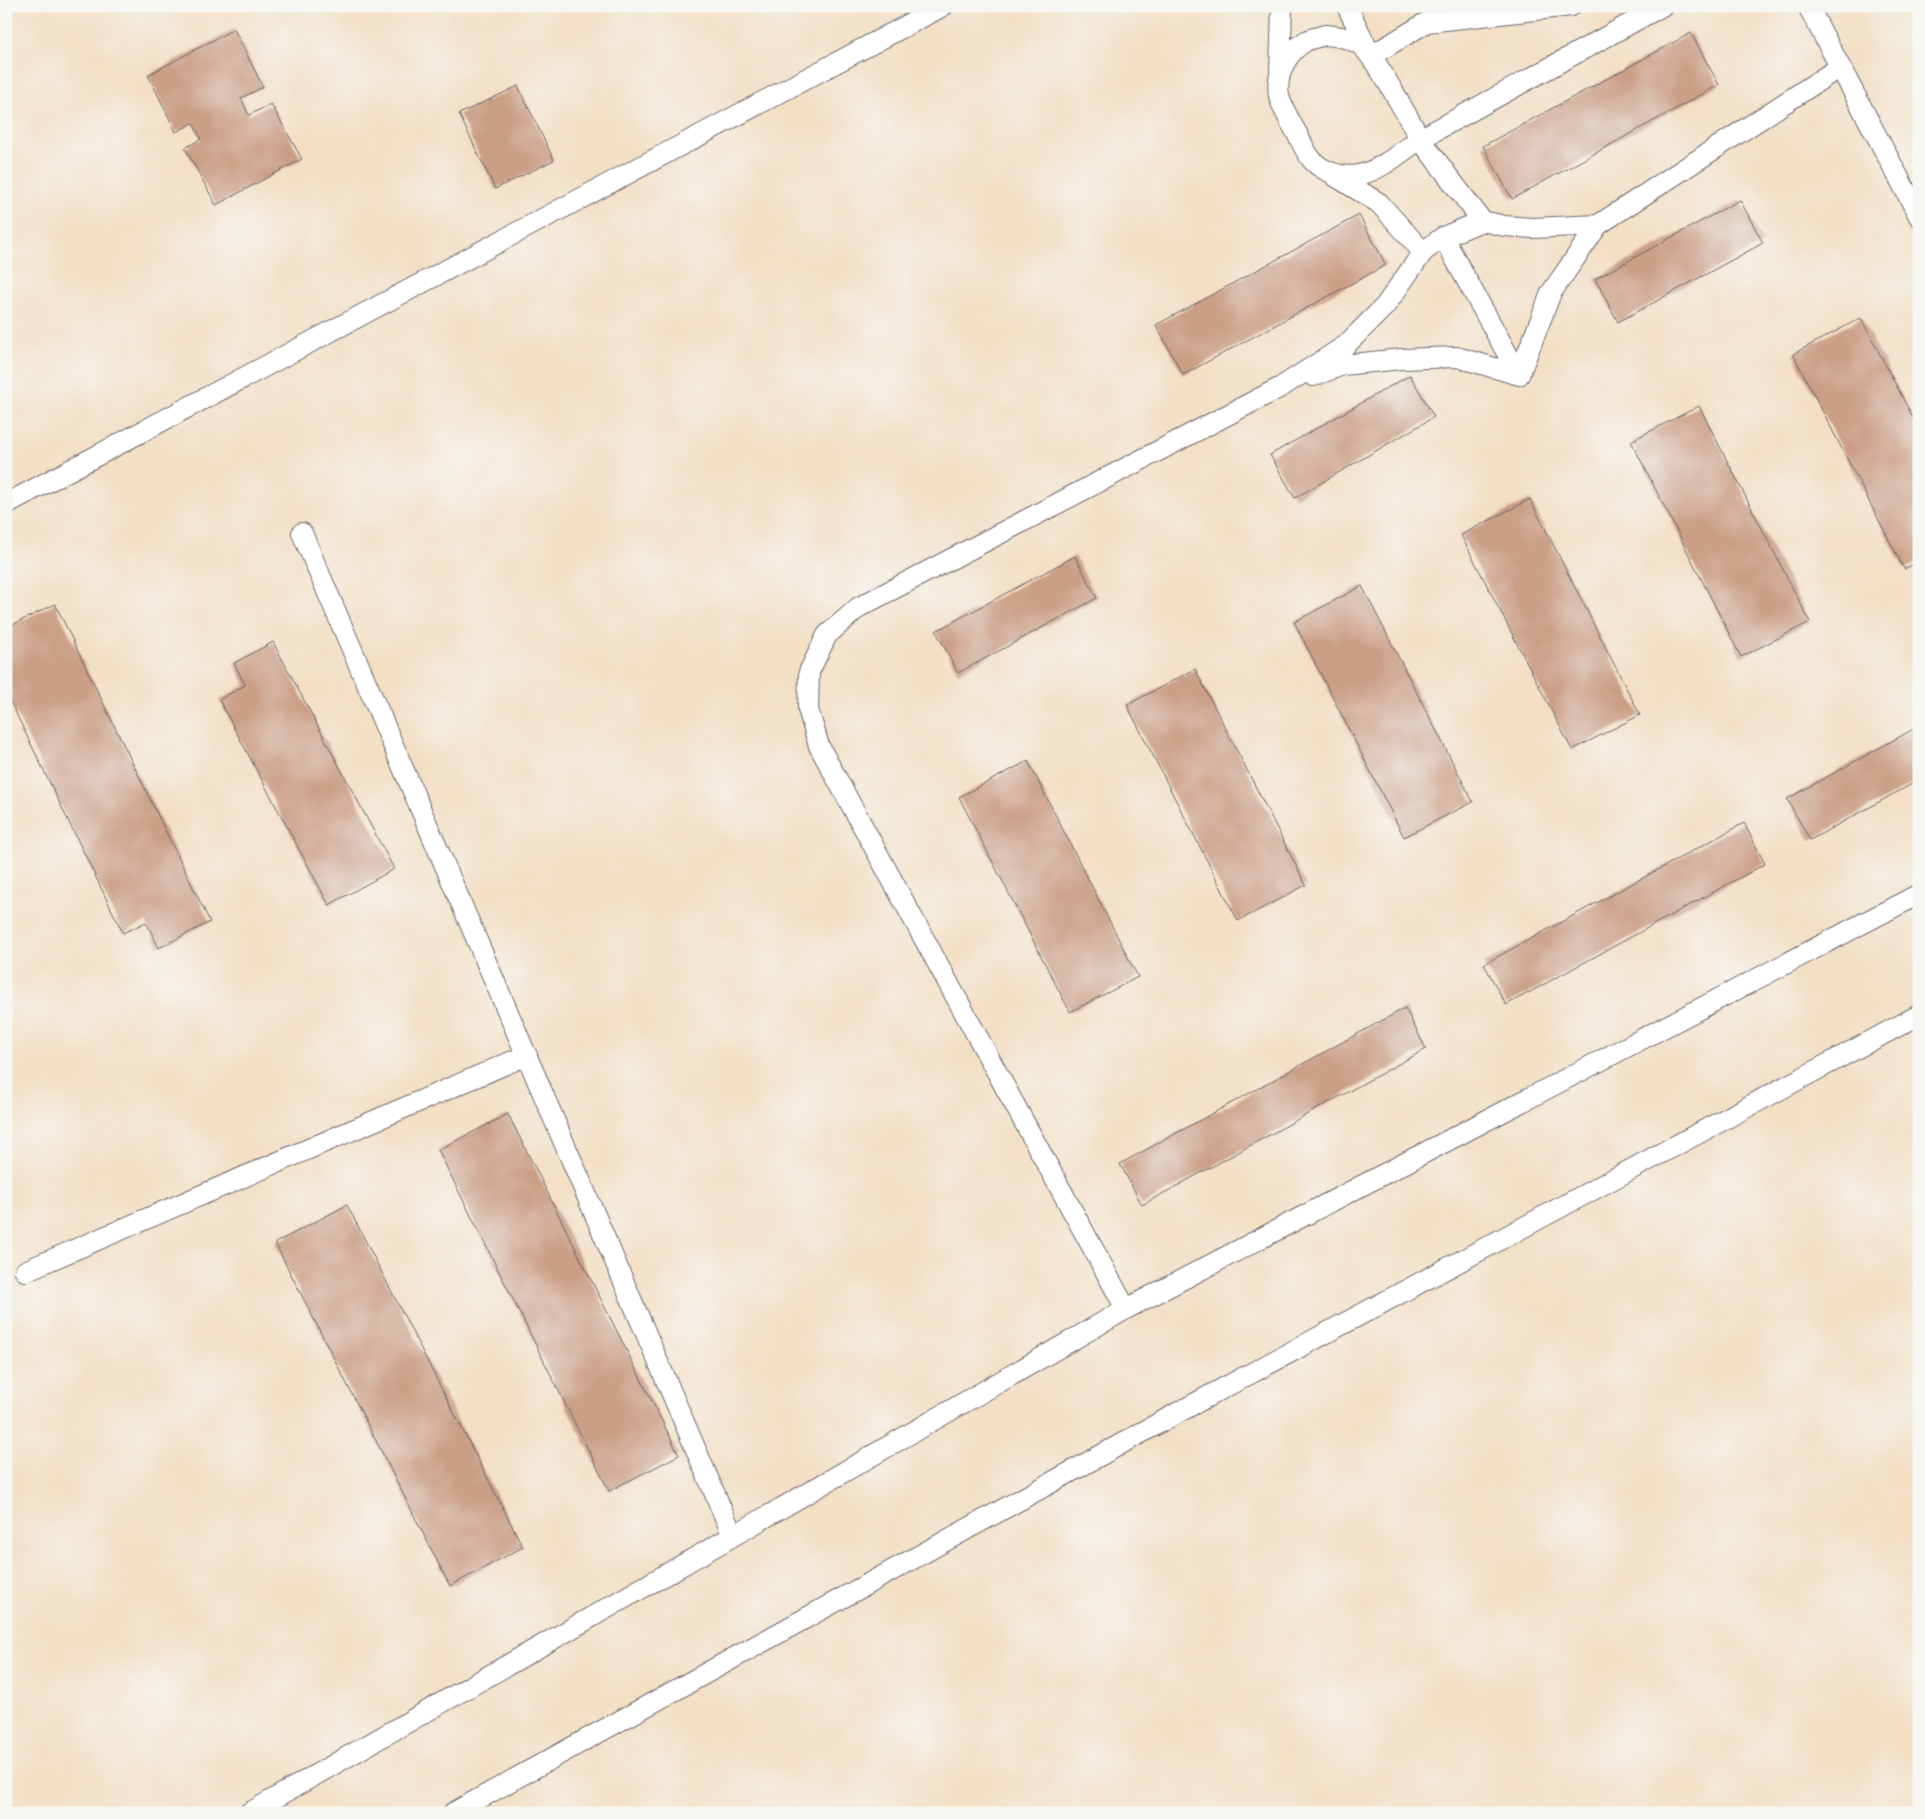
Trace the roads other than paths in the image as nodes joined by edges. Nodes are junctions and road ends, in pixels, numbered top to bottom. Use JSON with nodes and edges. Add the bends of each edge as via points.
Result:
{"nodes":[{"id":1,"x":943,"y":6,"type":"edge"},
{"id":2,"x":1282,"y":6,"type":"edge"},
{"id":3,"x":1347,"y":6,"type":"edge"},
{"id":4,"x":1448,"y":6,"type":"edge"},
{"id":5,"x":1571,"y":6,"type":"edge"},
{"id":6,"x":1662,"y":6,"type":"edge"},
{"id":7,"x":1808,"y":6,"type":"edge"},
{"id":8,"x":1426,"y":22,"type":"junction"},
{"id":9,"x":1371,"y":56,"type":"junction"},
{"id":10,"x":1840,"y":67,"type":"junction"},
{"id":11,"x":1279,"y":78,"type":"junction"},
{"id":12,"x":1420,"y":139,"type":"junction"},
{"id":13,"x":1325,"y":170,"type":"junction"},
{"id":14,"x":1919,"y":216,"type":"edge"},
{"id":15,"x":1482,"y":221,"type":"junction"},
{"id":16,"x":1598,"y":225,"type":"junction"},
{"id":17,"x":1443,"y":237,"type":"junction"},
{"id":18,"x":1423,"y":252,"type":"junction"},
{"id":19,"x":1519,"y":375,"type":"junction"},
{"id":20,"x":1280,"y":387,"type":"junction"},
{"id":21,"x":6,"y":504,"type":"edge"},
{"id":22,"x":302,"y":533,"type":"dead end"},
{"id":23,"x":1919,"y":894,"type":"edge"},
{"id":24,"x":1919,"y":1015,"type":"edge"},
{"id":25,"x":527,"y":1055,"type":"junction"},
{"id":26,"x":25,"y":1271,"type":"dead end"},
{"id":27,"x":1126,"y":1308,"type":"junction"},
{"id":28,"x":733,"y":1536,"type":"junction"},
{"id":29,"x":249,"y":1813,"type":"edge"},
{"id":30,"x":453,"y":1813,"type":"edge"}],
"edges":[{"from":1,"to":21,"type":"lane"},
{"from":2,"to":11,"type":"lane"},
{"from":3,"to":9,"type":"lane"},
{"from":4,"to":8,"type":"lane"},
{"from":5,"to":8,"type":"lane"},
{"from":6,"to":12,"type":"lane"},
{"from":7,"to":10,"type":"lane"},
{"from":8,"to":9,"type":"lane"},
{"from":9,"to":11,"type":"lane","via":[[1359,44],[1325,35],[1308,40],[1294,50]]},
{"from":9,"to":12,"type":"lane"},
{"from":10,"to":14,"type":"lane"},
{"from":10,"to":16,"type":"lane"},
{"from":11,"to":13,"type":"lane","via":[[1283,109],[1313,160]]},
{"from":12,"to":13,"type":"lane","via":[[1372,171],[1340,176]]},
{"from":12,"to":15,"type":"lane"},
{"from":13,"to":18,"type":"lane","via":[[1379,203]]},
{"from":15,"to":16,"type":"lane","via":[[1533,228]]},
{"from":15,"to":17,"type":"lane"},
{"from":16,"to":19,"type":"lane","via":[[1551,294]]},
{"from":17,"to":18,"type":"lane"},
{"from":17,"to":19,"type":"lane"},
{"from":18,"to":20,"type":"lane","via":[[1385,306],[1345,346]]},
{"from":19,"to":20,"type":"lane","via":[[1456,357],[1401,359],[1344,365]]},
{"from":20,"to":27,"type":"lane","via":[[859,607],[827,635],[809,672],[808,709],[820,746]]},
{"from":22,"to":25,"type":"lane"},
{"from":23,"to":27,"type":"lane"},
{"from":24,"to":30,"type":"lane","via":[[1179,1412]]},
{"from":25,"to":26,"type":"lane"},
{"from":25,"to":28,"type":"lane"},
{"from":27,"to":28,"type":"lane"},
{"from":28,"to":29,"type":"lane"}]}
